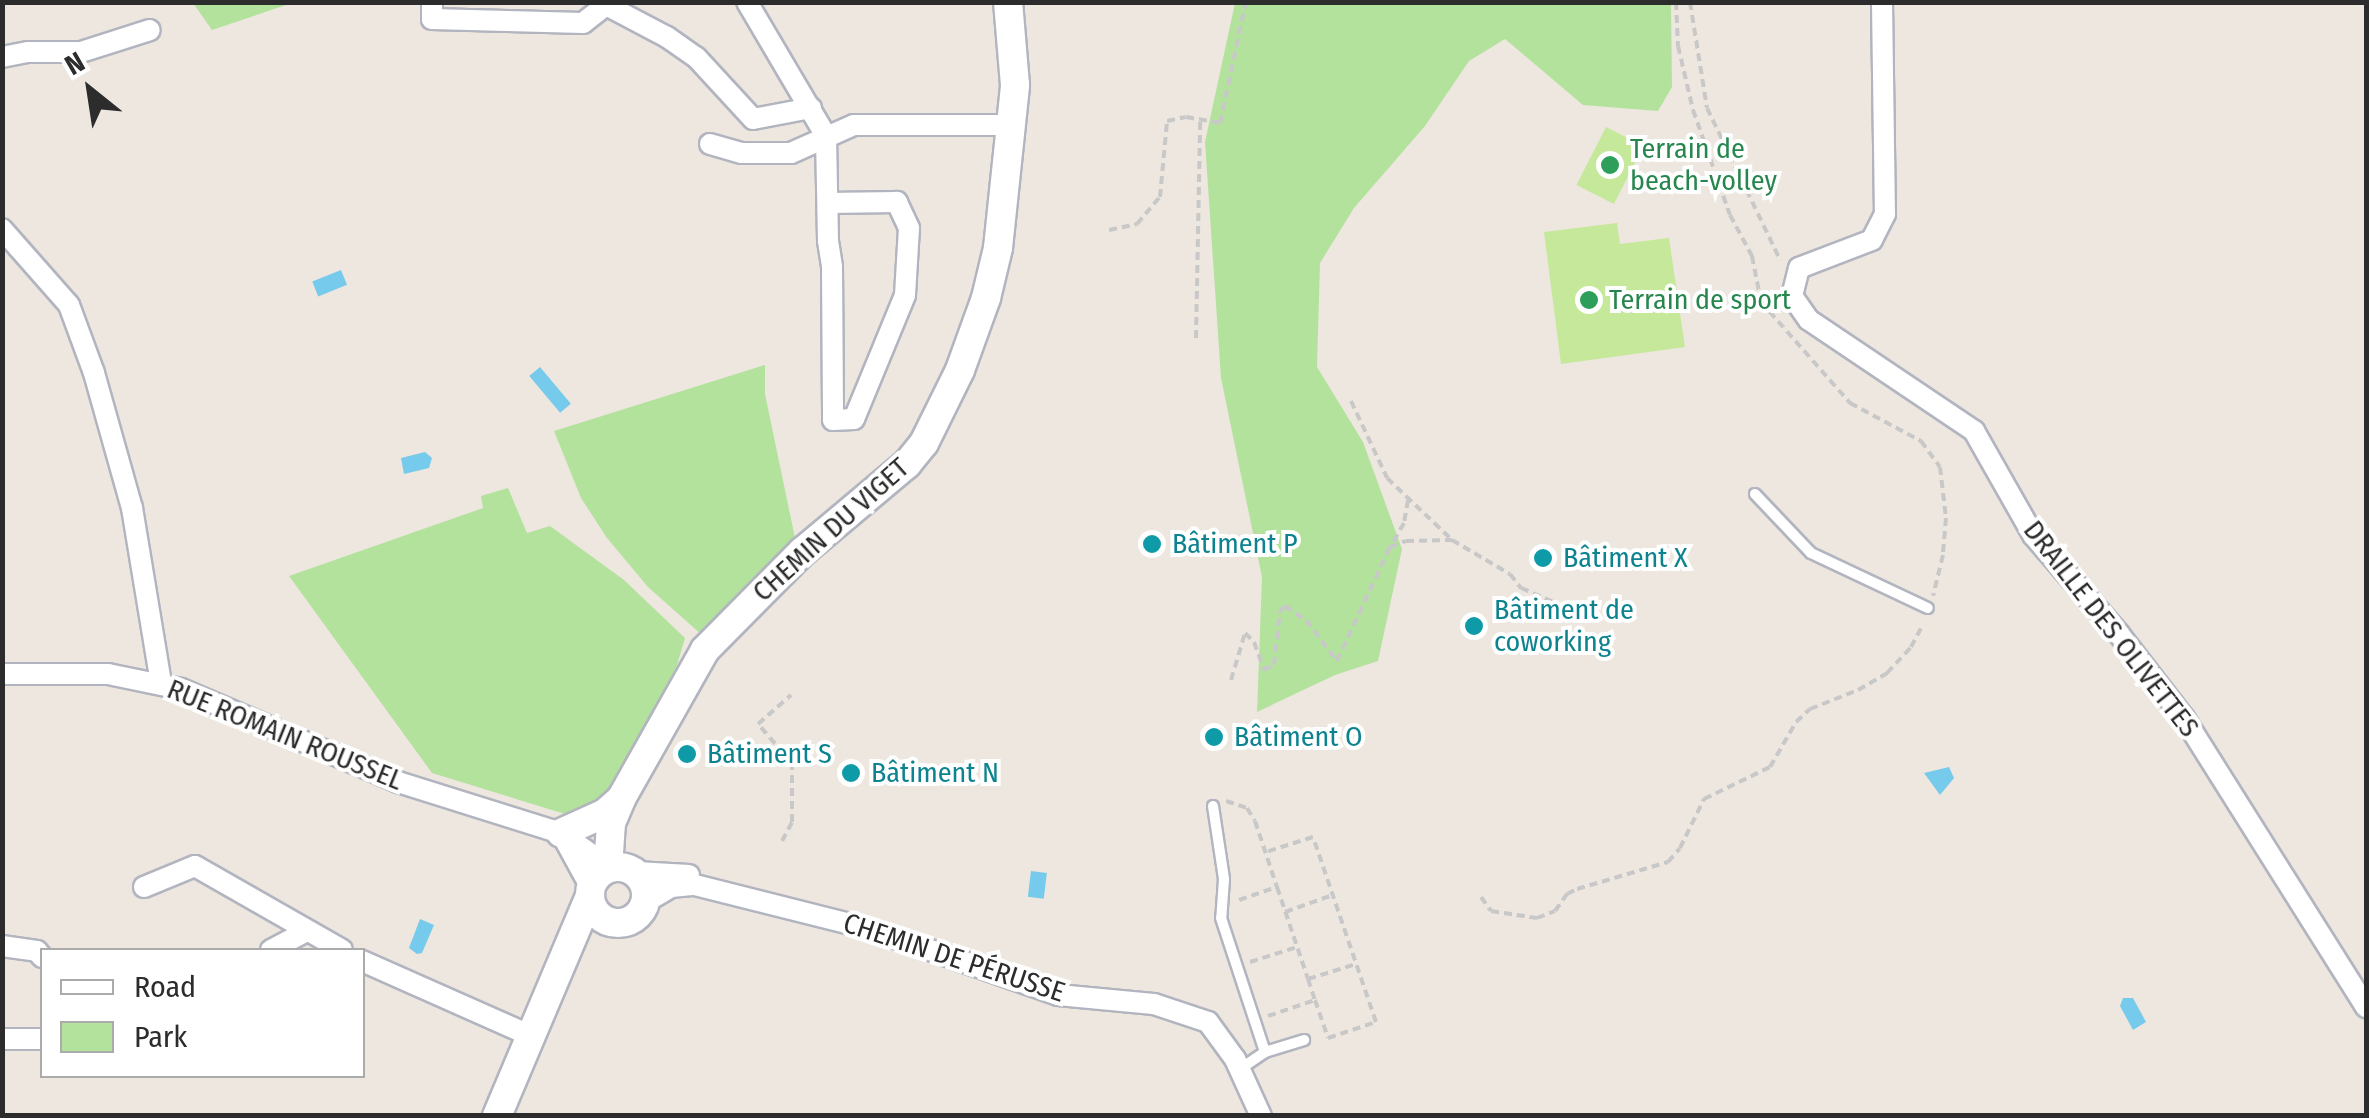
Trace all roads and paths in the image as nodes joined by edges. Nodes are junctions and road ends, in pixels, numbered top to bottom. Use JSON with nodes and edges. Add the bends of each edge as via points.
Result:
{"nodes":[{"id":1,"x":432,"y":2,"type":"edge"},
{"id":2,"x":748,"y":2,"type":"edge"},
{"id":3,"x":1008,"y":2,"type":"edge"},
{"id":4,"x":1246,"y":2,"type":"edge"},
{"id":5,"x":1676,"y":2,"type":"edge"},
{"id":6,"x":1690,"y":2,"type":"edge"},
{"id":7,"x":1882,"y":2,"type":"edge"},
{"id":8,"x":150,"y":30,"type":"dead end"},
{"id":9,"x":2,"y":57,"type":"edge"},
{"id":10,"x":811,"y":108,"type":"junction"},
{"id":11,"x":1200,"y":120,"type":"junction"},
{"id":12,"x":1010,"y":125,"type":"junction"},
{"id":13,"x":826,"y":136,"type":"junction"},
{"id":14,"x":710,"y":144,"type":"dead end"},
{"id":15,"x":828,"y":203,"type":"junction"},
{"id":16,"x":2,"y":229,"type":"edge"},
{"id":17,"x":1109,"y":230,"type":"dead end"},
{"id":18,"x":1792,"y":282,"type":"junction"},
{"id":19,"x":1196,"y":338,"type":"dead end"},
{"id":20,"x":1351,"y":401,"type":"dead end"},
{"id":21,"x":1755,"y":494,"type":"dead end"},
{"id":22,"x":1408,"y":500,"type":"junction"},
{"id":23,"x":1452,"y":540,"type":"junction"},
{"id":24,"x":1390,"y":547,"type":"junction"},
{"id":25,"x":1928,"y":608,"type":"junction"},
{"id":26,"x":1596,"y":621,"type":"dead end"},
{"id":27,"x":2,"y":674,"type":"edge"},
{"id":28,"x":1232,"y":680,"type":"dead end"},
{"id":29,"x":161,"y":684,"type":"junction"},
{"id":30,"x":791,"y":695,"type":"dead end"},
{"id":31,"x":621,"y":799,"type":"junction"},
{"id":32,"x":1226,"y":802,"type":"dead end"},
{"id":33,"x":1213,"y":806,"type":"dead end"},
{"id":34,"x":560,"y":833,"type":"junction"},
{"id":35,"x":782,"y":842,"type":"dead end"},
{"id":36,"x":1266,"y":852,"type":"junction"},
{"id":37,"x":609,"y":877,"type":"junction"},
{"id":38,"x":1277,"y":886,"type":"junction"},
{"id":39,"x":144,"y":887,"type":"dead end"},
{"id":40,"x":1333,"y":895,"type":"junction"},
{"id":41,"x":1480,"y":897,"type":"dead end"},
{"id":42,"x":646,"y":902,"type":"junction"},
{"id":43,"x":772,"y":902,"type":"junction"},
{"id":44,"x":1223,"y":905,"type":"junction"},
{"id":45,"x":1286,"y":912,"type":"junction"},
{"id":46,"x":611,"y":922,"type":"junction"},
{"id":47,"x":306,"y":931,"type":"junction"},
{"id":48,"x":2,"y":946,"type":"edge"},
{"id":49,"x":1297,"y":947,"type":"junction"},
{"id":50,"x":275,"y":948,"type":"edge"},
{"id":51,"x":338,"y":948,"type":"edge"},
{"id":52,"x":568,"y":950,"type":"junction"},
{"id":53,"x":40,"y":955,"type":"edge"},
{"id":54,"x":365,"y":962,"type":"edge"},
{"id":55,"x":1356,"y":964,"type":"junction"},
{"id":56,"x":1238,"y":966,"type":"junction"},
{"id":57,"x":1308,"y":979,"type":"junction"},
{"id":58,"x":1315,"y":1000,"type":"junction"},
{"id":59,"x":2366,"y":1007,"type":"edge"},
{"id":60,"x":1255,"y":1020,"type":"junction"},
{"id":61,"x":531,"y":1036,"type":"junction"},
{"id":62,"x":2,"y":1039,"type":"edge"},
{"id":63,"x":40,"y":1039,"type":"edge"},
{"id":64,"x":1304,"y":1040,"type":"dead end"},
{"id":65,"x":1266,"y":1052,"type":"junction"},
{"id":66,"x":1240,"y":1069,"type":"junction"},
{"id":67,"x":498,"y":1116,"type":"edge"},
{"id":68,"x":1261,"y":1116,"type":"edge"}],
"edges":[{"from":1,"to":10,"type":"street","via":[[432,19],[583,23],[606,5],[696,58],[753,119]]},
{"from":2,"to":10,"type":"street"},
{"from":3,"to":12,"type":"street","name":"CHEMIN DU VIGET","via":[[1015,55]]},
{"from":4,"to":11,"type":"path","via":[[1220,123]]},
{"from":5,"to":25,"type":"path","via":[[1693,110],[1752,256],[1761,302],[1850,403],[1920,441],[1940,467],[1943,555]]},
{"from":6,"to":18,"type":"path","via":[[1707,108]]},
{"from":7,"to":18,"type":"street","via":[[1885,214],[1872,240],[1799,268]]},
{"from":8,"to":9,"type":"street","via":[[81,52]]},
{"from":10,"to":13,"type":"street"},
{"from":11,"to":17,"type":"path","via":[[1166,121],[1160,197],[1137,224]]},
{"from":11,"to":19,"type":"path"},
{"from":12,"to":13,"type":"street","via":[[854,124]]},
{"from":12,"to":31,"type":"street","name":"CHEMIN DU VIGET","via":[[998,248],[986,298],[924,443],[705,650]]},
{"from":13,"to":14,"type":"street","via":[[791,153],[742,153]]},
{"from":13,"to":15,"type":"street"},
{"from":15,"to":15,"type":"street","via":[[833,420],[854,419],[905,296],[909,228],[898,202]]},
{"from":16,"to":29,"type":"street","via":[[69,305],[94,373],[132,508]]},
{"from":18,"to":59,"type":"street","name":"DRAILLE DES OLIVETTES","via":[[1792,296],[1809,320],[1974,432],[2033,535],[2184,718]]},
{"from":20,"to":22,"type":"path","via":[[1387,478]]},
{"from":21,"to":25,"type":"lane","via":[[1812,554]]},
{"from":22,"to":23,"type":"path"},
{"from":22,"to":24,"type":"path"},
{"from":23,"to":24,"type":"path"},
{"from":23,"to":26,"type":"path","via":[[1510,574],[1521,588]]},
{"from":24,"to":28,"type":"path","via":[[1337,661],[1306,620],[1286,606],[1274,665],[1264,670],[1245,633]]},
{"from":25,"to":41,"type":"path","via":[[1911,646],[1888,672],[1810,709],[1770,768],[1704,799],[1668,862],[1577,889],[1538,918],[1491,911]]},
{"from":27,"to":29,"type":"street","name":"RUE ROMAIN ROUSSEL","via":[[70,671]]},
{"from":29,"to":34,"type":"street","name":"RUE ROMAIN ROUSSEL","via":[[398,782]]},
{"from":30,"to":35,"type":"path","via":[[758,724],[792,763],[792,822]]},
{"from":31,"to":34,"type":"street","via":[[605,814]]},
{"from":31,"to":37,"type":"street","via":[[612,823]]},
{"from":32,"to":36,"type":"path","via":[[1247,808]]},
{"from":33,"to":44,"type":"lane"},
{"from":34,"to":37,"type":"street","name":"RUE ROMAIN ROUSSEL","via":[[594,856]]},
{"from":36,"to":38,"type":"path"},
{"from":36,"to":40,"type":"path","via":[[1314,837]]},
{"from":37,"to":42,"type":"street","via":[[646,889]]},
{"from":37,"to":43,"type":"street","name":"CHEMIN DE PÉRUSSE","via":[[693,876]]},
{"from":37,"to":46,"type":"street","via":[[596,912]]},
{"from":37,"to":52,"type":"street"},
{"from":38,"to":44,"type":"path"},
{"from":38,"to":45,"type":"path"},
{"from":39,"to":47,"type":"street","via":[[195,866]]},
{"from":40,"to":45,"type":"path"},
{"from":40,"to":55,"type":"path"},
{"from":42,"to":43,"type":"street","name":"CHEMIN DE PÉRUSSE","via":[[671,887],[695,884]]},
{"from":42,"to":46,"type":"street","via":[[628,921]]},
{"from":43,"to":66,"type":"street","name":"CHEMIN DE PÉRUSSE","via":[[1058,995],[1154,1004],[1208,1022]]},
{"from":44,"to":56,"type":"lane","via":[[1221,918]]},
{"from":45,"to":49,"type":"path"},
{"from":46,"to":52,"type":"street"},
{"from":47,"to":50,"type":"street"},
{"from":47,"to":51,"type":"street"},
{"from":48,"to":53,"type":"street"},
{"from":49,"to":56,"type":"path"},
{"from":49,"to":57,"type":"path"},
{"from":52,"to":61,"type":"street"},
{"from":54,"to":61,"type":"street"},
{"from":55,"to":57,"type":"path"},
{"from":55,"to":58,"type":"path","via":[[1376,1022],[1328,1038]]},
{"from":56,"to":60,"type":"lane"},
{"from":57,"to":58,"type":"path"},
{"from":58,"to":60,"type":"path"},
{"from":60,"to":65,"type":"lane"},
{"from":61,"to":67,"type":"street"},
{"from":62,"to":63,"type":"street"},
{"from":64,"to":65,"type":"lane"},
{"from":65,"to":66,"type":"lane"},
{"from":66,"to":68,"type":"street","name":"CHEMIN DE PÉRUSSE"}]}
